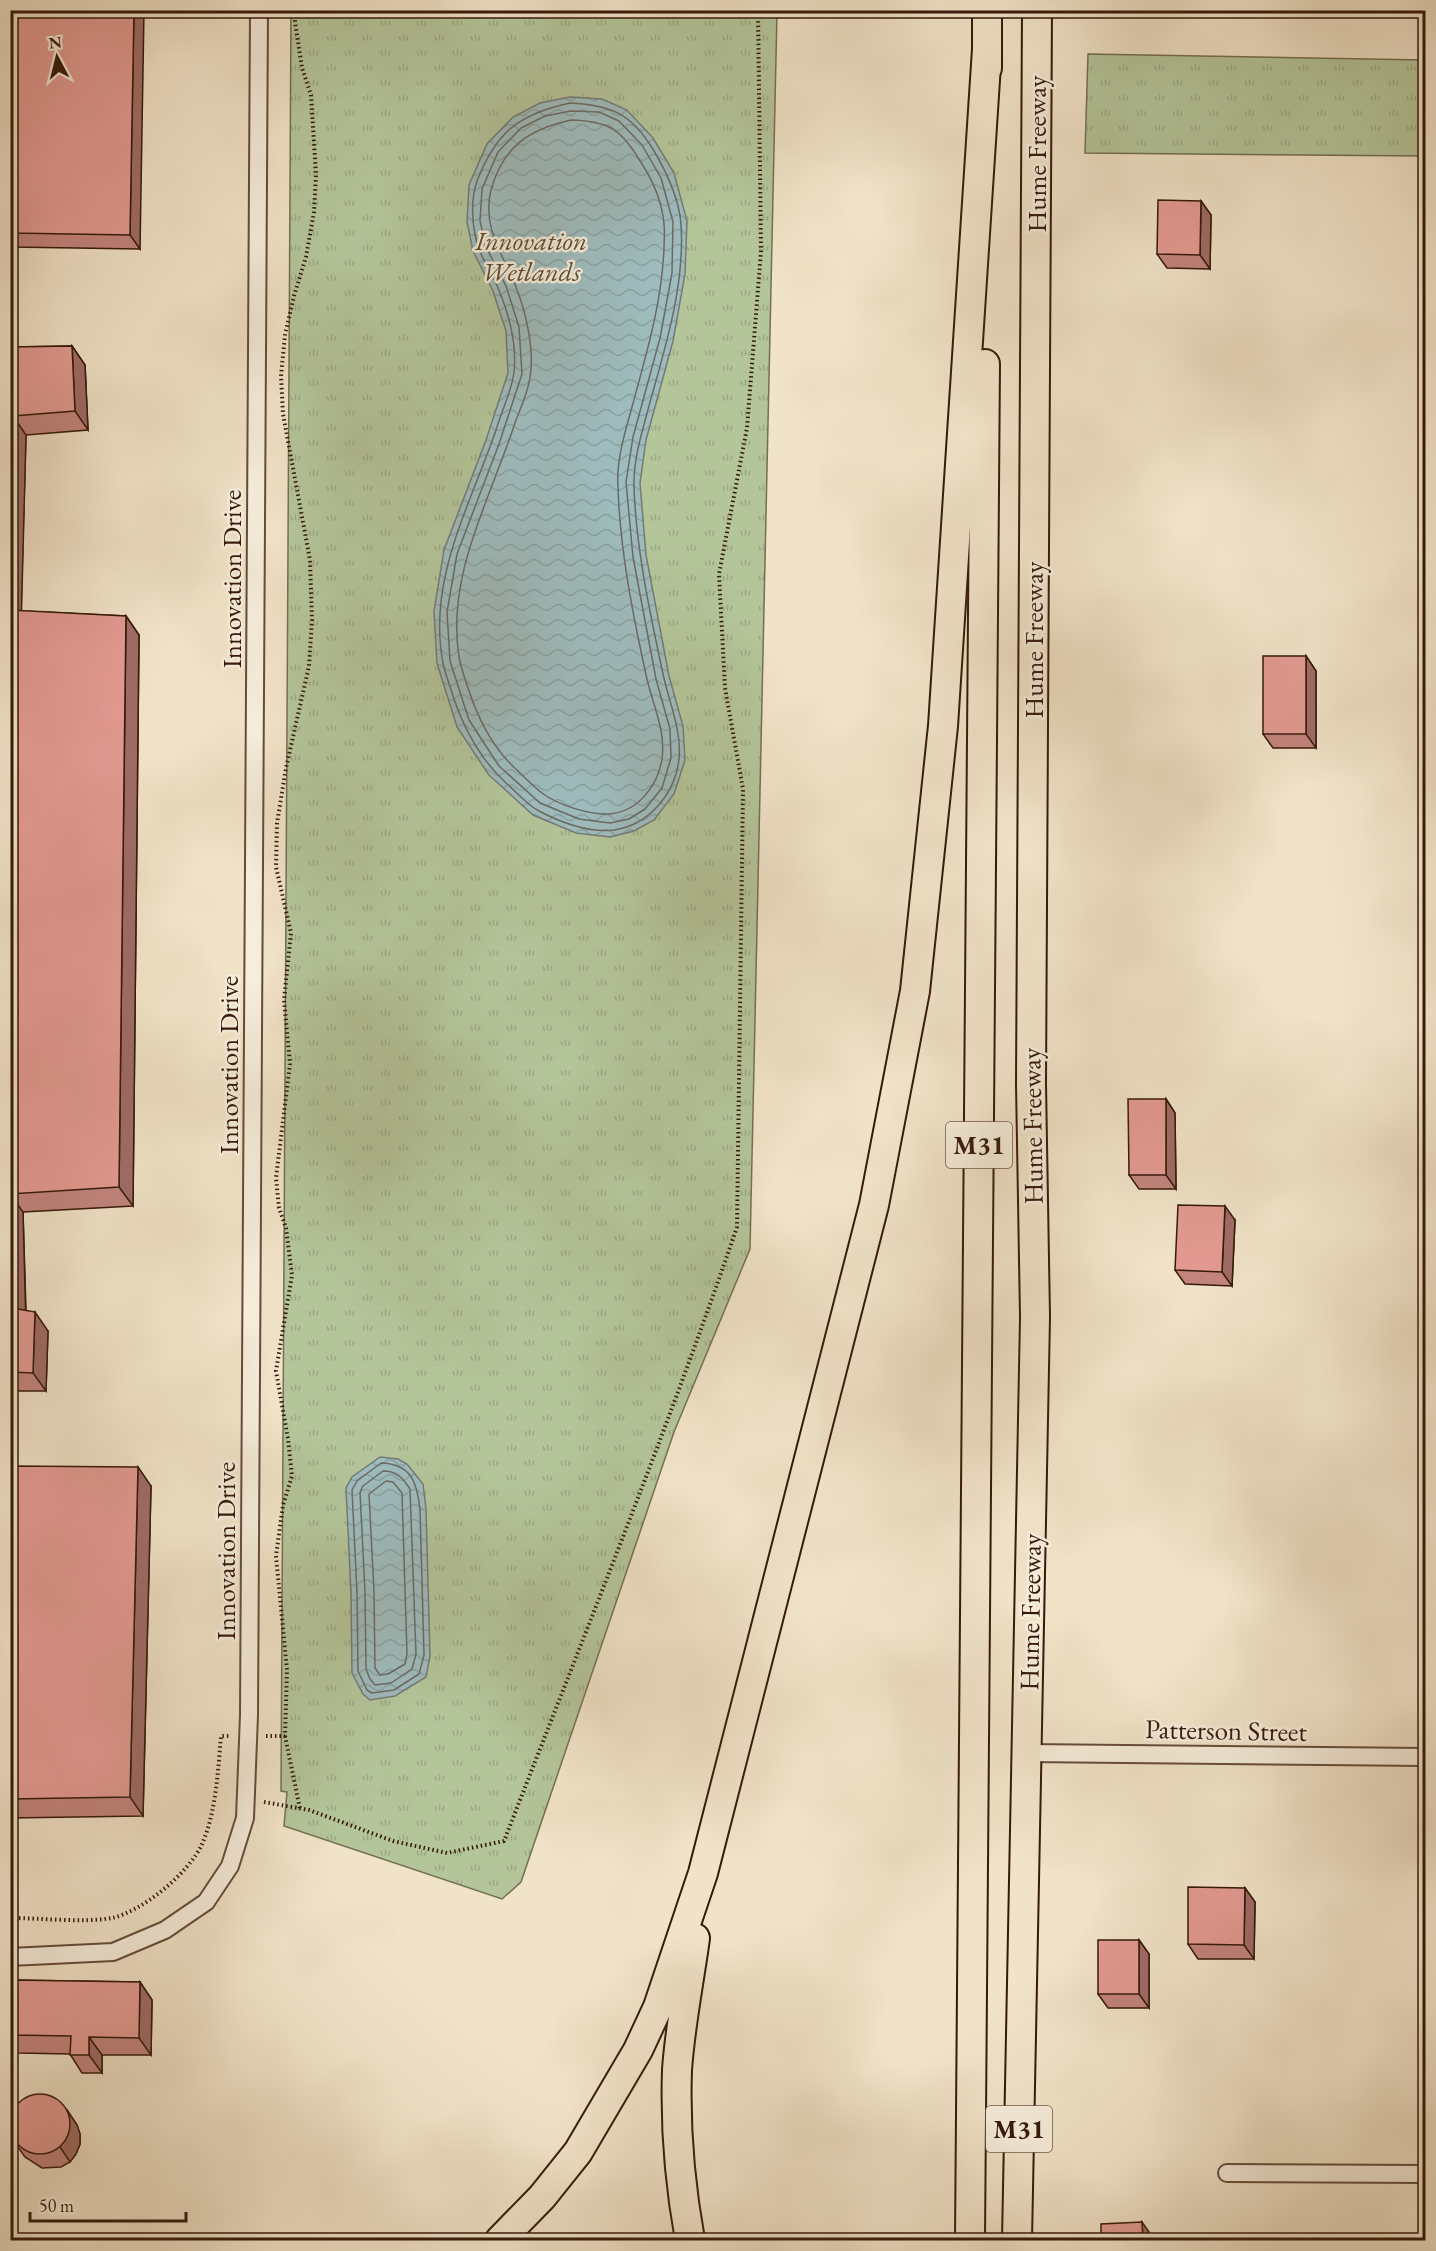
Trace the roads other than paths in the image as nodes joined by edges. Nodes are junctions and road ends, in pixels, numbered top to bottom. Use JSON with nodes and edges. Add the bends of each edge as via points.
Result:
{"nodes":[{"id":1,"x":259,"y":10,"type":"edge"},
{"id":2,"x":987,"y":10,"type":"edge"},
{"id":3,"x":1037,"y":10,"type":"edge"},
{"id":4,"x":987,"y":49,"type":"junction"},
{"id":5,"x":1027,"y":1754,"type":"junction"},
{"id":6,"x":1425,"y":1757,"type":"edge"},
{"id":7,"x":704,"y":1873,"type":"junction"},
{"id":8,"x":10,"y":1957,"type":"edge"},
{"id":9,"x":1227,"y":2173,"type":"dead end"},
{"id":10,"x":1425,"y":2174,"type":"edge"},
{"id":11,"x":1017,"y":2192,"type":"junction"},
{"id":12,"x":500,"y":2241,"type":"edge"},
{"id":13,"x":690,"y":2241,"type":"edge"},
{"id":14,"x":970,"y":2241,"type":"edge"},
{"id":15,"x":1017,"y":2241,"type":"edge"},
{"id":16,"x":1023,"y":2241,"type":"edge"}],
"edges":[{"from":1,"to":8,"type":"street","name":"Innovation Drive","via":[[249,1703],[244,1818],[230,1866],[206,1902],[165,1930],[113,1952]]},
{"from":2,"to":4,"type":"highway","name":"Hume Freeway","number":"M31"},
{"from":3,"to":5,"type":"highway","name":"Hume Freeway","number":"M31","via":[[1031,1060],[1035,1317]]},
{"from":4,"to":7,"type":"highway","via":[[943,726],[915,991],[874,1205]]},
{"from":4,"to":14,"type":"highway","name":"Hume Freeway","number":"M31"},
{"from":5,"to":6,"type":"street","name":"Patterson Street"},
{"from":5,"to":11,"type":"highway","name":"Hume Freeway","number":"M31"},
{"from":7,"to":12,"type":"highway","via":[[658,2007],[612,2096],[563,2172]]},
{"from":7,"to":13,"type":"highway","via":[[677,2072],[679,2162]]},
{"from":9,"to":10,"type":"street"},
{"from":11,"to":15,"type":"highway","name":"Hume Freeway","number":"M31"},
{"from":11,"to":16,"type":"highway"}]}
